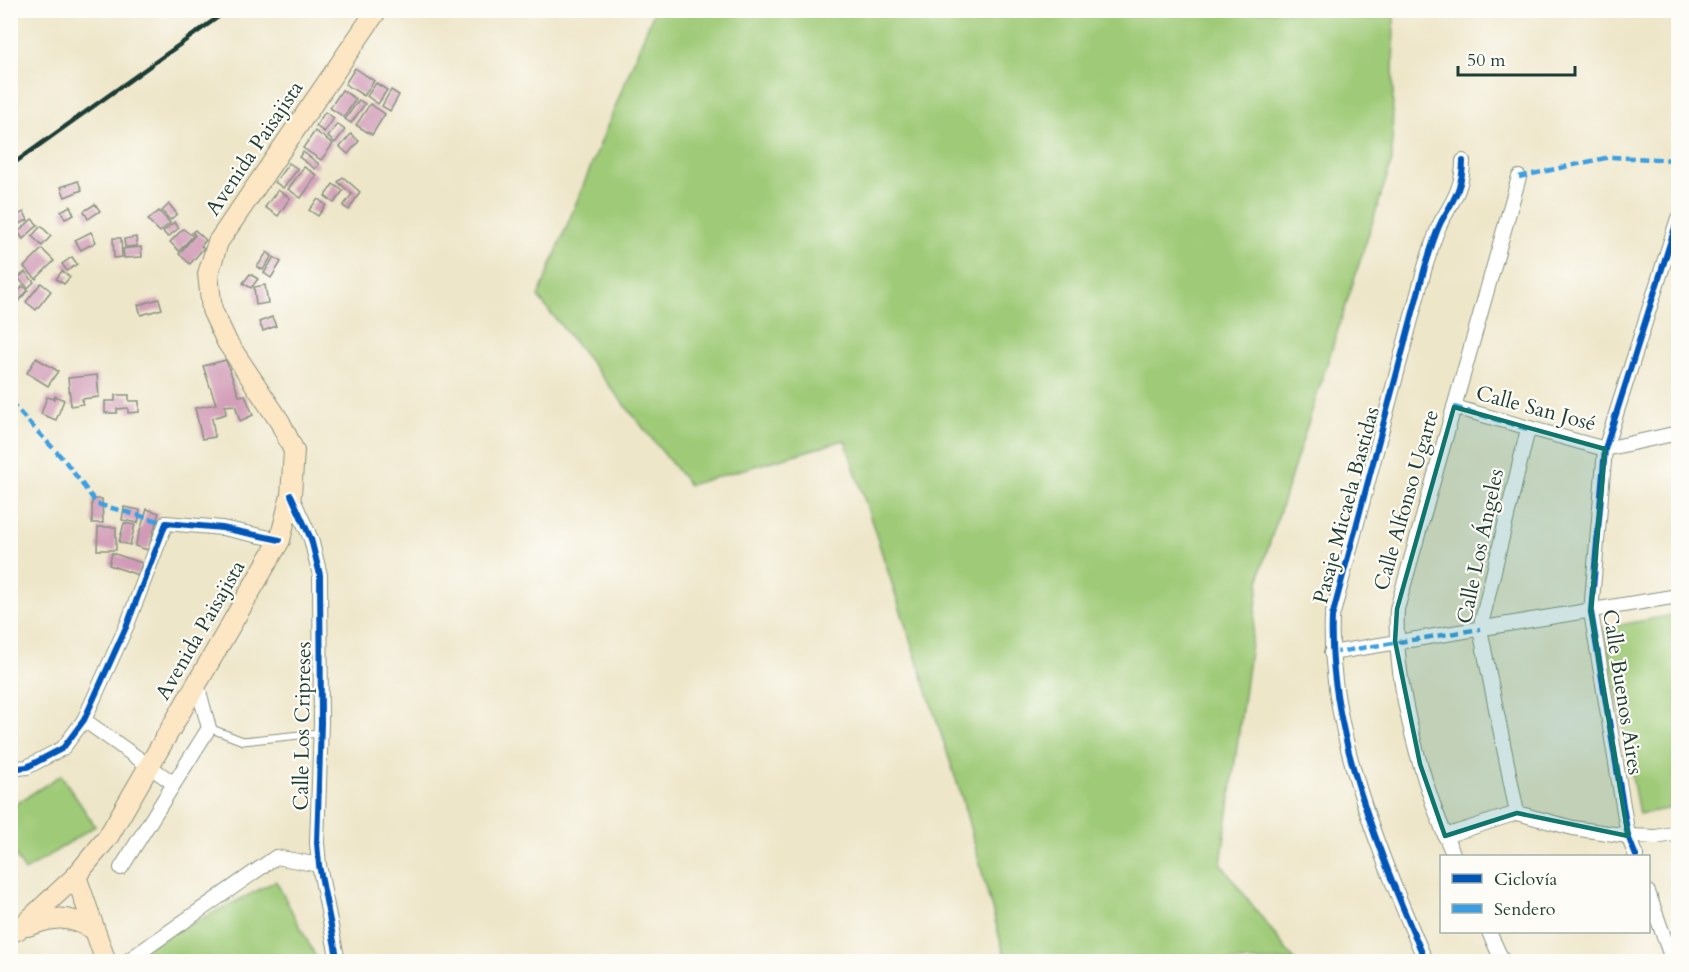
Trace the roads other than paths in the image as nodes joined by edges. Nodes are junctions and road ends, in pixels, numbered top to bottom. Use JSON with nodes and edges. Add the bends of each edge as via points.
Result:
{"nodes":[{"id":1,"x":377,"y":10,"type":"edge"},
{"id":2,"x":1463,"y":161,"type":"dead end"},
{"id":3,"x":1519,"y":177,"type":"dead end"},
{"id":4,"x":1678,"y":218,"type":"edge"},
{"id":5,"x":1454,"y":407,"type":"junction"},
{"id":6,"x":1528,"y":429,"type":"junction"},
{"id":7,"x":1678,"y":433,"type":"edge"},
{"id":8,"x":1605,"y":448,"type":"junction"},
{"id":9,"x":291,"y":495,"type":"junction"},
{"id":10,"x":280,"y":540,"type":"junction"},
{"id":11,"x":1678,"y":596,"type":"edge"},
{"id":12,"x":1591,"y":612,"type":"junction"},
{"id":13,"x":1480,"y":629,"type":"junction"},
{"id":14,"x":1395,"y":640,"type":"junction"},
{"id":15,"x":1330,"y":653,"type":"junction"},
{"id":16,"x":197,"y":684,"type":"junction"},
{"id":17,"x":84,"y":720,"type":"junction"},
{"id":18,"x":208,"y":728,"type":"junction"},
{"id":19,"x":319,"y":733,"type":"junction"},
{"id":20,"x":10,"y":768,"type":"edge"},
{"id":21,"x":149,"y":768,"type":"junction"},
{"id":22,"x":174,"y":783,"type":"junction"},
{"id":23,"x":1517,"y":813,"type":"junction"},
{"id":24,"x":1678,"y":833,"type":"edge"},
{"id":25,"x":1445,"y":836,"type":"junction"},
{"id":26,"x":1628,"y":836,"type":"junction"},
{"id":27,"x":1454,"y":855,"type":"edge"},
{"id":28,"x":1636,"y":855,"type":"edge"},
{"id":29,"x":319,"y":865,"type":"junction"},
{"id":30,"x":121,"y":868,"type":"dead end"},
{"id":31,"x":76,"y":876,"type":"junction"},
{"id":32,"x":1650,"y":898,"type":"edge"},
{"id":33,"x":93,"y":929,"type":"junction"},
{"id":34,"x":15,"y":931,"type":"edge"},
{"id":35,"x":1489,"y":933,"type":"edge"},
{"id":36,"x":106,"y":962,"type":"edge"},
{"id":37,"x":126,"y":962,"type":"edge"},
{"id":38,"x":338,"y":962,"type":"edge"},
{"id":39,"x":1426,"y":962,"type":"edge"},
{"id":40,"x":1503,"y":962,"type":"edge"},
{"id":41,"x":1673,"y":962,"type":"edge"}],
"edges":[{"from":1,"to":9,"type":"main road","name":"Avenida Paisajista","via":[[218,242],[208,274],[212,310],[227,342],[280,422],[294,451]]},
{"from":2,"to":15,"type":"street","name":"Pasaje Micaela Bastidas","via":[[1457,197],[1440,224],[1425,267],[1332,617]]},
{"from":3,"to":5,"type":"street","name":"Calle Alfonso Ugarte"},
{"from":4,"to":8,"type":"street","name":"Calle Buenos Aires"},
{"from":5,"to":6,"type":"street","name":"Calle San José"},
{"from":5,"to":14,"type":"street","name":"Calle Alfonso Ugarte","via":[[1397,609]]},
{"from":6,"to":8,"type":"street","name":"Calle San José"},
{"from":6,"to":13,"type":"street","name":"Calle Los Ángeles"},
{"from":7,"to":8,"type":"street","name":"Calle San José"},
{"from":8,"to":12,"type":"street","name":"Calle Buenos Aires"},
{"from":9,"to":10,"type":"main road","name":"Avenida Paisajista"},
{"from":9,"to":19,"type":"street","name":"Calle Los Cripreses","via":[[311,539],[320,575]]},
{"from":10,"to":16,"type":"main road","name":"Avenida Paisajista"},
{"from":10,"to":17,"type":"street","via":[[222,528],[166,523],[127,625]]},
{"from":11,"to":12,"type":"street"},
{"from":12,"to":13,"type":"street"},
{"from":12,"to":26,"type":"street","name":"Calle Buenos Aires"},
{"from":13,"to":14,"type":"street"},
{"from":13,"to":23,"type":"street","name":"Calle Los Ángeles"},
{"from":14,"to":15,"type":"street"},
{"from":14,"to":25,"type":"street","name":"Calle Alfonso Ugarte","via":[[1420,764]]},
{"from":15,"to":39,"type":"street","name":"Pasaje Micaela Bastidas","via":[[1357,776],[1392,883]]},
{"from":16,"to":18,"type":"street"},
{"from":16,"to":21,"type":"main road","name":"Avenida Paisajista"},
{"from":17,"to":20,"type":"street","via":[[63,748],[27,767]]},
{"from":17,"to":21,"type":"street"},
{"from":18,"to":19,"type":"lane","via":[[243,741]]},
{"from":18,"to":22,"type":"street"},
{"from":19,"to":29,"type":"street","name":"Calle Los Cripreses"},
{"from":21,"to":22,"type":"street"},
{"from":21,"to":31,"type":"main road","name":"Avenida Paisajista","via":[[108,837]]},
{"from":22,"to":30,"type":"street"},
{"from":23,"to":25,"type":"street"},
{"from":23,"to":26,"type":"street","via":[[1573,828]]},
{"from":24,"to":26,"type":"street"},
{"from":25,"to":27,"type":"street","name":"Calle Alfonso Ugarte"},
{"from":26,"to":28,"type":"street","name":"Calle Buenos Aires"},
{"from":29,"to":37,"type":"street","via":[[276,857]]},
{"from":29,"to":38,"type":"street","name":"Calle Los Cripreses"},
{"from":31,"to":33,"type":"main road"},
{"from":31,"to":34,"type":"main road","name":"Avenida Paisajista"},
{"from":32,"to":41,"type":"street"},
{"from":33,"to":34,"type":"main road","via":[[77,921],[51,917]]},
{"from":33,"to":36,"type":"main road"},
{"from":35,"to":40,"type":"street"}]}
